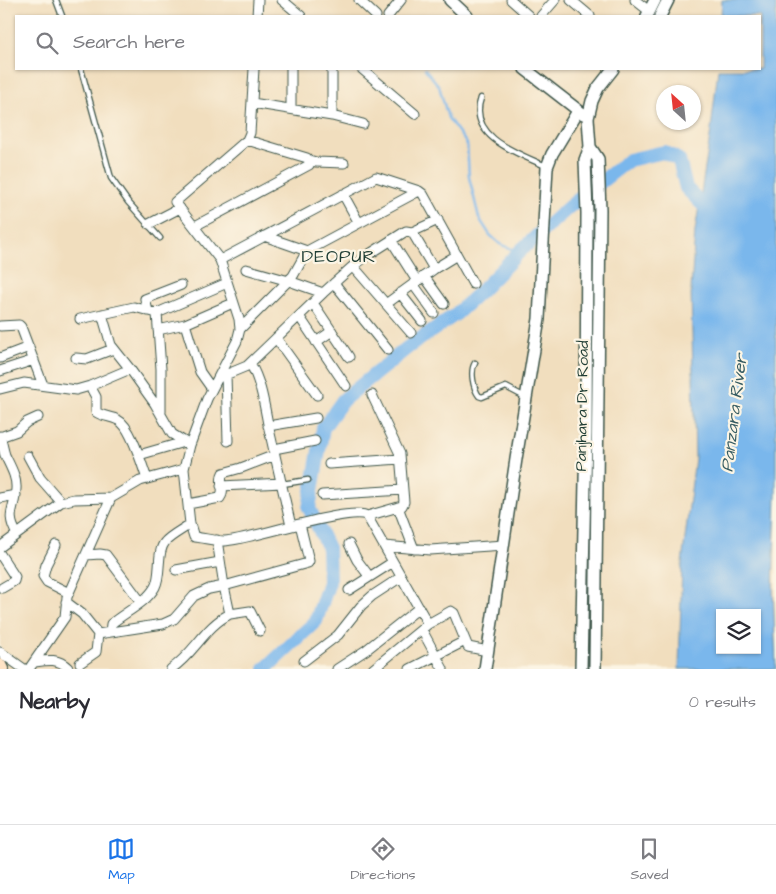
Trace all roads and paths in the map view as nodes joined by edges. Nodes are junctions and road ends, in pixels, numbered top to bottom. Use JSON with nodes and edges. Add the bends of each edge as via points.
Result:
{"nodes":[{"id":1,"x":56,"y":0,"type":"edge"},
{"id":2,"x":258,"y":0,"type":"edge"},
{"id":3,"x":282,"y":0,"type":"edge"},
{"id":4,"x":359,"y":0,"type":"edge"},
{"id":5,"x":401,"y":0,"type":"edge"},
{"id":6,"x":450,"y":0,"type":"edge"},
{"id":7,"x":511,"y":0,"type":"edge"},
{"id":8,"x":555,"y":0,"type":"edge"},
{"id":9,"x":571,"y":0,"type":"edge"},
{"id":10,"x":635,"y":0,"type":"edge"},
{"id":11,"x":655,"y":0,"type":"edge"},
{"id":12,"x":668,"y":0,"type":"edge"},
{"id":13,"x":648,"y":14,"type":"edge"},
{"id":14,"x":62,"y":15,"type":"edge"},
{"id":15,"x":257,"y":15,"type":"edge"},
{"id":16,"x":297,"y":15,"type":"edge"},
{"id":17,"x":375,"y":15,"type":"edge"},
{"id":18,"x":389,"y":15,"type":"edge"},
{"id":19,"x":466,"y":15,"type":"edge"},
{"id":20,"x":528,"y":15,"type":"edge"},
{"id":21,"x":542,"y":15,"type":"edge"},
{"id":22,"x":589,"y":15,"type":"edge"},
{"id":23,"x":660,"y":15,"type":"edge"},
{"id":24,"x":81,"y":70,"type":"edge"},
{"id":25,"x":254,"y":70,"type":"edge"},
{"id":26,"x":291,"y":70,"type":"edge"},
{"id":27,"x":332,"y":70,"type":"edge"},
{"id":28,"x":363,"y":70,"type":"edge"},
{"id":29,"x":526,"y":70,"type":"edge"},
{"id":30,"x":612,"y":70,"type":"edge"},
{"id":31,"x":481,"y":98,"type":"dead end"},
{"id":32,"x":252,"y":103,"type":"junction"},
{"id":33,"x":291,"y":109,"type":"junction"},
{"id":34,"x":578,"y":111,"type":"junction"},
{"id":35,"x":415,"y":114,"type":"dead end"},
{"id":36,"x":332,"y":116,"type":"junction"},
{"id":37,"x":588,"y":118,"type":"junction"},
{"id":38,"x":363,"y":124,"type":"dead end"},
{"id":39,"x":247,"y":140,"type":"junction"},
{"id":40,"x":590,"y":147,"type":"junction"},
{"id":41,"x":309,"y":160,"type":"junction"},
{"id":42,"x":344,"y":163,"type":"dead end"},
{"id":43,"x":547,"y":167,"type":"junction"},
{"id":44,"x":419,"y":191,"type":"junction"},
{"id":45,"x":343,"y":194,"type":"junction"},
{"id":46,"x":180,"y":208,"type":"junction"},
{"id":47,"x":438,"y":220,"type":"junction"},
{"id":48,"x":359,"y":223,"type":"junction"},
{"id":49,"x":149,"y":224,"type":"junction"},
{"id":50,"x":195,"y":226,"type":"junction"},
{"id":51,"x":412,"y":232,"type":"junction"},
{"id":52,"x":264,"y":236,"type":"junction"},
{"id":53,"x":160,"y":238,"type":"dead end"},
{"id":54,"x":391,"y":240,"type":"junction"},
{"id":55,"x":307,"y":251,"type":"junction"},
{"id":56,"x":458,"y":255,"type":"junction"},
{"id":57,"x":220,"y":260,"type":"junction"},
{"id":58,"x":353,"y":266,"type":"junction"},
{"id":59,"x":246,"y":269,"type":"dead end"},
{"id":60,"x":434,"y":269,"type":"junction"},
{"id":61,"x":418,"y":280,"type":"junction"},
{"id":62,"x":289,"y":281,"type":"junction"},
{"id":63,"x":227,"y":283,"type":"junction"},
{"id":64,"x":334,"y":283,"type":"junction"},
{"id":65,"x":473,"y":284,"type":"dead end"},
{"id":66,"x":181,"y":285,"type":"dead end"},
{"id":67,"x":323,"y":293,"type":"junction"},
{"id":68,"x":400,"y":293,"type":"junction"},
{"id":69,"x":233,"y":303,"type":"junction"},
{"id":70,"x":313,"y":303,"type":"junction"},
{"id":71,"x":386,"y":304,"type":"junction"},
{"id":72,"x":444,"y":304,"type":"dead end"},
{"id":73,"x":148,"y":311,"type":"junction"},
{"id":74,"x":434,"y":313,"type":"dead end"},
{"id":75,"x":102,"y":314,"type":"junction"},
{"id":76,"x":158,"y":314,"type":"junction"},
{"id":77,"x":299,"y":316,"type":"junction"},
{"id":78,"x":80,"y":319,"type":"dead end"},
{"id":79,"x":422,"y":321,"type":"dead end"},
{"id":80,"x":185,"y":324,"type":"junction"},
{"id":81,"x":0,"y":326,"type":"edge"},
{"id":82,"x":240,"y":329,"type":"junction"},
{"id":83,"x":158,"y":330,"type":"junction"},
{"id":84,"x":332,"y":331,"type":"junction"},
{"id":85,"x":411,"y":333,"type":"dead end"},
{"id":86,"x":276,"y":338,"type":"junction"},
{"id":87,"x":316,"y":342,"type":"junction"},
{"id":88,"x":29,"y":347,"type":"junction"},
{"id":89,"x":114,"y":349,"type":"junction"},
{"id":90,"x":388,"y":350,"type":"dead end"},
{"id":91,"x":349,"y":357,"type":"dead end"},
{"id":92,"x":0,"y":358,"type":"edge"},
{"id":93,"x":76,"y":358,"type":"dead end"},
{"id":94,"x":34,"y":360,"type":"junction"},
{"id":95,"x":250,"y":363,"type":"junction"},
{"id":96,"x":475,"y":363,"type":"dead end"},
{"id":97,"x":130,"y":369,"type":"junction"},
{"id":98,"x":0,"y":371,"type":"edge"},
{"id":99,"x":222,"y":376,"type":"junction"},
{"id":100,"x":43,"y":385,"type":"junction"},
{"id":101,"x":90,"y":386,"type":"junction"},
{"id":102,"x":346,"y":386,"type":"dead end"},
{"id":103,"x":0,"y":389,"type":"edge"},
{"id":104,"x":212,"y":390,"type":"junction"},
{"id":105,"x":317,"y":395,"type":"dead end"},
{"id":106,"x":372,"y":395,"type":"dead end"},
{"id":107,"x":526,"y":398,"type":"junction"},
{"id":108,"x":161,"y":414,"type":"junction"},
{"id":109,"x":38,"y":417,"type":"dead end"},
{"id":110,"x":316,"y":418,"type":"dead end"},
{"id":111,"x":268,"y":426,"type":"junction"},
{"id":112,"x":0,"y":437,"type":"edge"},
{"id":113,"x":228,"y":441,"type":"dead end"},
{"id":114,"x":315,"y":441,"type":"dead end"},
{"id":115,"x":187,"y":443,"type":"junction"},
{"id":116,"x":274,"y":452,"type":"junction"},
{"id":117,"x":139,"y":455,"type":"junction"},
{"id":118,"x":28,"y":456,"type":"dead end"},
{"id":119,"x":400,"y":459,"type":"junction"},
{"id":120,"x":329,"y":464,"type":"dead end"},
{"id":121,"x":184,"y":469,"type":"junction"},
{"id":122,"x":147,"y":479,"type":"junction"},
{"id":123,"x":308,"y":480,"type":"dead end"},
{"id":124,"x":282,"y":483,"type":"junction"},
{"id":125,"x":222,"y":486,"type":"junction"},
{"id":126,"x":403,"y":490,"type":"junction"},
{"id":127,"x":16,"y":495,"type":"junction"},
{"id":128,"x":322,"y":495,"type":"dead end"},
{"id":129,"x":0,"y":498,"type":"edge"},
{"id":130,"x":111,"y":498,"type":"junction"},
{"id":131,"x":61,"y":502,"type":"junction"},
{"id":132,"x":188,"y":504,"type":"junction"},
{"id":133,"x":398,"y":507,"type":"junction"},
{"id":134,"x":367,"y":516,"type":"junction"},
{"id":135,"x":304,"y":523,"type":"junction"},
{"id":136,"x":190,"y":524,"type":"junction"},
{"id":137,"x":291,"y":526,"type":"junction"},
{"id":138,"x":17,"y":534,"type":"junction"},
{"id":139,"x":217,"y":540,"type":"junction"},
{"id":140,"x":349,"y":544,"type":"dead end"},
{"id":141,"x":56,"y":545,"type":"dead end"},
{"id":142,"x":504,"y":545,"type":"junction"},
{"id":143,"x":384,"y":546,"type":"junction"},
{"id":144,"x":0,"y":547,"type":"edge"},
{"id":145,"x":414,"y":549,"type":"junction"},
{"id":146,"x":0,"y":554,"type":"edge"},
{"id":147,"x":86,"y":555,"type":"junction"},
{"id":148,"x":220,"y":562,"type":"junction"},
{"id":149,"x":393,"y":562,"type":"junction"},
{"id":150,"x":176,"y":570,"type":"dead end"},
{"id":151,"x":369,"y":576,"type":"junction"},
{"id":152,"x":402,"y":577,"type":"junction"},
{"id":153,"x":224,"y":586,"type":"junction"},
{"id":154,"x":2,"y":588,"type":"dead end"},
{"id":155,"x":349,"y":590,"type":"dead end"},
{"id":156,"x":69,"y":593,"type":"junction"},
{"id":157,"x":66,"y":602,"type":"junction"},
{"id":158,"x":141,"y":602,"type":"junction"},
{"id":159,"x":419,"y":608,"type":"junction"},
{"id":160,"x":230,"y":614,"type":"junction"},
{"id":161,"x":425,"y":627,"type":"junction"},
{"id":162,"x":260,"y":631,"type":"dead end"},
{"id":163,"x":110,"y":632,"type":"junction"},
{"id":164,"x":98,"y":634,"type":"junction"},
{"id":165,"x":465,"y":640,"type":"junction"},
{"id":166,"x":488,"y":651,"type":"junction"},
{"id":167,"x":0,"y":652,"type":"edge"},
{"id":168,"x":435,"y":655,"type":"junction"},
{"id":169,"x":304,"y":661,"type":"dead end"},
{"id":170,"x":80,"y":663,"type":"dead end"},
{"id":171,"x":0,"y":665,"type":"edge"},
{"id":172,"x":32,"y":665,"type":"edge"},
{"id":173,"x":68,"y":668,"type":"edge"},
{"id":174,"x":2,"y":669,"type":"edge"},
{"id":175,"x":24,"y":669,"type":"edge"},
{"id":176,"x":171,"y":669,"type":"edge"},
{"id":177,"x":338,"y":669,"type":"edge"},
{"id":178,"x":373,"y":669,"type":"edge"},
{"id":179,"x":410,"y":669,"type":"edge"},
{"id":180,"x":443,"y":669,"type":"edge"},
{"id":181,"x":485,"y":669,"type":"edge"},
{"id":182,"x":582,"y":669,"type":"edge"},
{"id":183,"x":595,"y":669,"type":"edge"}],
"edges":[{"from":1,"to":14,"type":"lane"},
{"from":2,"to":15,"type":"street"},
{"from":3,"to":16,"type":"street"},
{"from":4,"to":17,"type":"street"},
{"from":5,"to":18,"type":"street"},
{"from":6,"to":19,"type":"street"},
{"from":7,"to":20,"type":"street"},
{"from":8,"to":21,"type":"street"},
{"from":9,"to":22,"type":"street"},
{"from":10,"to":13,"type":"street"},
{"from":11,"to":13,"type":"street"},
{"from":12,"to":23,"type":"street"},
{"from":24,"to":49,"type":"lane","via":[[111,178]]},
{"from":25,"to":32,"type":"street"},
{"from":26,"to":33,"type":"street"},
{"from":27,"to":36,"type":"street"},
{"from":28,"to":35,"type":"street"},
{"from":29,"to":34,"type":"street"},
{"from":30,"to":37,"type":"street","name":"Panjhara Dr Road","via":[[598,88]]},
{"from":31,"to":43,"type":"lane","via":[[479,114],[484,129],[504,146]]},
{"from":32,"to":33,"type":"street"},
{"from":32,"to":39,"type":"street"},
{"from":33,"to":36,"type":"street"},
{"from":34,"to":37,"type":"street"},
{"from":34,"to":43,"type":"street"},
{"from":36,"to":38,"type":"street"},
{"from":37,"to":40,"type":"street","name":"Panjhara Dr Road"},
{"from":39,"to":41,"type":"street"},
{"from":39,"to":46,"type":"street","via":[[175,202]]},
{"from":40,"to":182,"type":"street","name":"Panjhara Dr Road","via":[[584,160],[587,213]]},
{"from":40,"to":183,"type":"street","name":"Panjhara Dr Road","via":[[598,158],[600,210]]},
{"from":41,"to":42,"type":"street"},
{"from":41,"to":50,"type":"street","via":[[308,166]]},
{"from":43,"to":107,"type":"street","via":[[539,319]]},
{"from":44,"to":45,"type":"street","via":[[376,177]]},
{"from":44,"to":47,"type":"street"},
{"from":44,"to":48,"type":"street"},
{"from":45,"to":48,"type":"street"},
{"from":45,"to":52,"type":"street"},
{"from":46,"to":49,"type":"street"},
{"from":46,"to":50,"type":"street"},
{"from":47,"to":51,"type":"street"},
{"from":47,"to":56,"type":"street"},
{"from":48,"to":55,"type":"street"},
{"from":49,"to":53,"type":"lane"},
{"from":50,"to":57,"type":"street"},
{"from":51,"to":54,"type":"street","via":[[406,231]]},
{"from":51,"to":60,"type":"street"},
{"from":52,"to":55,"type":"street"},
{"from":52,"to":57,"type":"street"},
{"from":54,"to":58,"type":"street"},
{"from":54,"to":61,"type":"street"},
{"from":55,"to":62,"type":"street"},
{"from":56,"to":60,"type":"street"},
{"from":56,"to":65,"type":"street"},
{"from":57,"to":63,"type":"street"},
{"from":58,"to":64,"type":"street"},
{"from":58,"to":71,"type":"street"},
{"from":59,"to":62,"type":"street"},
{"from":60,"to":61,"type":"street"},
{"from":61,"to":68,"type":"street"},
{"from":61,"to":72,"type":"street"},
{"from":61,"to":74,"type":"street"},
{"from":62,"to":67,"type":"street"},
{"from":62,"to":82,"type":"street"},
{"from":63,"to":69,"type":"street"},
{"from":63,"to":76,"type":"street"},
{"from":64,"to":67,"type":"street"},
{"from":64,"to":90,"type":"street"},
{"from":66,"to":73,"type":"street","via":[[145,299]]},
{"from":67,"to":70,"type":"street"},
{"from":68,"to":71,"type":"street"},
{"from":68,"to":79,"type":"street"},
{"from":69,"to":80,"type":"street"},
{"from":69,"to":82,"type":"street"},
{"from":70,"to":77,"type":"street"},
{"from":70,"to":84,"type":"street"},
{"from":71,"to":85,"type":"street"},
{"from":73,"to":75,"type":"street","via":[[134,307]]},
{"from":73,"to":76,"type":"street"},
{"from":75,"to":78,"type":"street"},
{"from":75,"to":89,"type":"street"},
{"from":76,"to":83,"type":"street"},
{"from":77,"to":86,"type":"street"},
{"from":77,"to":87,"type":"street"},
{"from":80,"to":83,"type":"street"},
{"from":80,"to":104,"type":"street","via":[[200,372]]},
{"from":81,"to":88,"type":"street","via":[[19,325]]},
{"from":82,"to":99,"type":"street"},
{"from":83,"to":108,"type":"street"},
{"from":84,"to":87,"type":"street"},
{"from":84,"to":91,"type":"street"},
{"from":86,"to":95,"type":"street"},
{"from":86,"to":105,"type":"street"},
{"from":87,"to":102,"type":"street"},
{"from":88,"to":92,"type":"street"},
{"from":88,"to":94,"type":"street"},
{"from":89,"to":93,"type":"street","via":[[87,359]]},
{"from":89,"to":97,"type":"street"},
{"from":94,"to":98,"type":"street"},
{"from":94,"to":100,"type":"street"},
{"from":95,"to":99,"type":"street"},
{"from":95,"to":111,"type":"street","via":[[261,387]]},
{"from":96,"to":107,"type":"lane","via":[[472,370],[479,396],[506,387]]},
{"from":97,"to":101,"type":"street"},
{"from":97,"to":108,"type":"street"},
{"from":99,"to":104,"type":"street"},
{"from":99,"to":113,"type":"street"},
{"from":100,"to":101,"type":"street","via":[[76,390]]},
{"from":100,"to":103,"type":"street","via":[[24,383]]},
{"from":101,"to":117,"type":"street","via":[[96,397],[96,412],[121,421]]},
{"from":104,"to":115,"type":"street"},
{"from":106,"to":119,"type":"street"},
{"from":107,"to":142,"type":"street"},
{"from":108,"to":115,"type":"street","via":[[172,434]]},
{"from":109,"to":112,"type":"street","via":[[17,431]]},
{"from":110,"to":111,"type":"street"},
{"from":111,"to":116,"type":"street"},
{"from":112,"to":127,"type":"street","via":[[14,476]]},
{"from":114,"to":116,"type":"street"},
{"from":115,"to":117,"type":"street"},
{"from":115,"to":121,"type":"street"},
{"from":116,"to":124,"type":"street"},
{"from":116,"to":125,"type":"street","via":[[222,473]]},
{"from":117,"to":122,"type":"street"},
{"from":118,"to":131,"type":"street","via":[[40,478]]},
{"from":119,"to":120,"type":"street"},
{"from":119,"to":126,"type":"street"},
{"from":121,"to":122,"type":"street"},
{"from":121,"to":132,"type":"street"},
{"from":122,"to":130,"type":"street"},
{"from":123,"to":124,"type":"lane"},
{"from":124,"to":125,"type":"street"},
{"from":124,"to":137,"type":"street"},
{"from":125,"to":132,"type":"street","via":[[220,498]]},
{"from":126,"to":128,"type":"street"},
{"from":126,"to":133,"type":"street","via":[[403,504]]},
{"from":127,"to":129,"type":"street"},
{"from":127,"to":138,"type":"street","via":[[10,518]]},
{"from":130,"to":131,"type":"street"},
{"from":130,"to":147,"type":"street"},
{"from":131,"to":138,"type":"street"},
{"from":132,"to":136,"type":"street"},
{"from":133,"to":134,"type":"street"},
{"from":133,"to":145,"type":"street"},
{"from":134,"to":135,"type":"street","via":[[360,513]]},
{"from":134,"to":143,"type":"street"},
{"from":135,"to":137,"type":"street"},
{"from":135,"to":153,"type":"street","via":[[308,563]]},
{"from":136,"to":139,"type":"street","via":[[194,537]]},
{"from":136,"to":158,"type":"street","via":[[163,544],[156,586]]},
{"from":137,"to":139,"type":"street","via":[[226,541]]},
{"from":138,"to":144,"type":"street"},
{"from":139,"to":148,"type":"street"},
{"from":140,"to":151,"type":"street","via":[[356,560]]},
{"from":141,"to":156,"type":"street","via":[[43,576],[47,582]]},
{"from":142,"to":145,"type":"street"},
{"from":142,"to":166,"type":"street"},
{"from":143,"to":145,"type":"street"},
{"from":143,"to":149,"type":"street"},
{"from":146,"to":154,"type":"street","via":[[15,577]]},
{"from":147,"to":156,"type":"street"},
{"from":147,"to":158,"type":"street","via":[[106,555]]},
{"from":148,"to":150,"type":"street"},
{"from":148,"to":153,"type":"street"},
{"from":149,"to":151,"type":"street"},
{"from":149,"to":152,"type":"street"},
{"from":151,"to":155,"type":"street"},
{"from":152,"to":159,"type":"street"},
{"from":152,"to":169,"type":"street","via":[[372,596],[338,635]]},
{"from":153,"to":160,"type":"street"},
{"from":153,"to":163,"type":"street","via":[[194,596],[174,619],[163,624]]},
{"from":156,"to":157,"type":"street"},
{"from":157,"to":164,"type":"street","via":[[82,614]]},
{"from":157,"to":172,"type":"street","via":[[63,621]]},
{"from":158,"to":163,"type":"street","via":[[111,624]]},
{"from":159,"to":161,"type":"street"},
{"from":159,"to":177,"type":"street"},
{"from":160,"to":162,"type":"street","via":[[250,611]]},
{"from":160,"to":176,"type":"street","via":[[216,623]]},
{"from":161,"to":165,"type":"street","via":[[450,612],[454,613]]},
{"from":161,"to":168,"type":"street"},
{"from":161,"to":178,"type":"street"},
{"from":163,"to":164,"type":"street"},
{"from":164,"to":170,"type":"street","via":[[96,652]]},
{"from":165,"to":166,"type":"street","via":[[468,647]]},
{"from":165,"to":168,"type":"street"},
{"from":166,"to":181,"type":"street"},
{"from":167,"to":175,"type":"street"},
{"from":168,"to":179,"type":"street"},
{"from":168,"to":180,"type":"street"},
{"from":171,"to":174,"type":"main road"},
{"from":172,"to":173,"type":"street","via":[[56,660]]}]}
